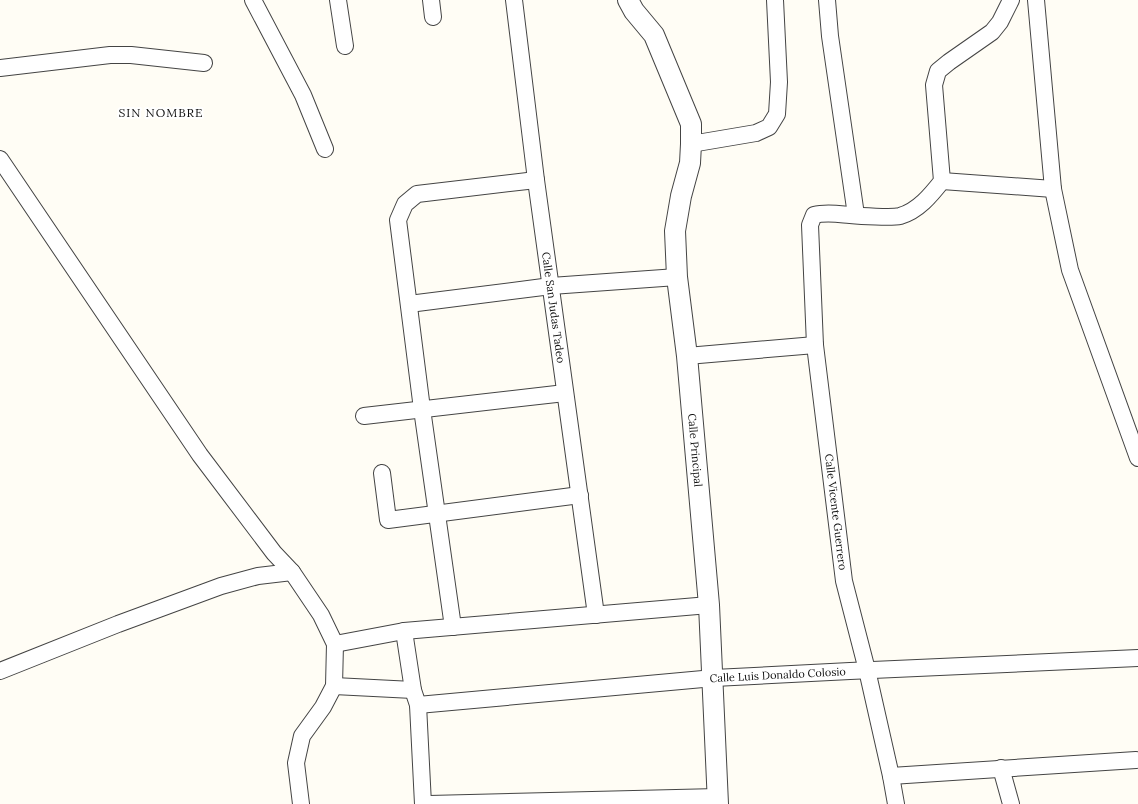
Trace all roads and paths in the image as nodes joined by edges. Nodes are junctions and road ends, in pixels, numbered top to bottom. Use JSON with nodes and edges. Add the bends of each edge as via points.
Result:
{"nodes":[{"id":1,"x":253,"y":0,"type":"edge"},
{"id":2,"x":338,"y":0,"type":"edge"},
{"id":3,"x":431,"y":0,"type":"edge"},
{"id":4,"x":514,"y":0,"type":"edge"},
{"id":5,"x":628,"y":0,"type":"edge"},
{"id":6,"x":775,"y":0,"type":"edge"},
{"id":7,"x":827,"y":0,"type":"edge"},
{"id":8,"x":1011,"y":0,"type":"edge"},
{"id":9,"x":1036,"y":0,"type":"edge"},
{"id":10,"x":433,"y":17,"type":"dead end"},
{"id":11,"x":345,"y":46,"type":"dead end"},
{"id":12,"x":204,"y":63,"type":"dead end"},
{"id":13,"x":0,"y":68,"type":"edge"},
{"id":14,"x":691,"y":144,"type":"junction"},
{"id":15,"x":324,"y":148,"type":"dead end"},
{"id":16,"x":0,"y":158,"type":"edge"},
{"id":17,"x":536,"y":180,"type":"junction"},
{"id":18,"x":942,"y":181,"type":"junction"},
{"id":19,"x":1054,"y":189,"type":"junction"},
{"id":20,"x":856,"y":215,"type":"junction"},
{"id":21,"x":677,"y":277,"type":"junction"},
{"id":22,"x":551,"y":286,"type":"junction"},
{"id":23,"x":409,"y":304,"type":"junction"},
{"id":24,"x":815,"y":345,"type":"junction"},
{"id":25,"x":687,"y":356,"type":"junction"},
{"id":26,"x":566,"y":393,"type":"junction"},
{"id":27,"x":422,"y":409,"type":"junction"},
{"id":28,"x":364,"y":416,"type":"dead end"},
{"id":29,"x":1138,"y":458,"type":"edge"},
{"id":30,"x":382,"y":472,"type":"dead end"},
{"id":31,"x":580,"y":495,"type":"junction"},
{"id":32,"x":437,"y":513,"type":"junction"},
{"id":33,"x":292,"y":572,"type":"junction"},
{"id":34,"x":709,"y":605,"type":"junction"},
{"id":35,"x":596,"y":615,"type":"junction"},
{"id":36,"x":453,"y":627,"type":"junction"},
{"id":37,"x":404,"y":632,"type":"junction"},
{"id":38,"x":335,"y":644,"type":"junction"},
{"id":39,"x":1138,"y":658,"type":"edge"},
{"id":40,"x":867,"y":670,"type":"junction"},
{"id":41,"x":0,"y":671,"type":"edge"},
{"id":42,"x":714,"y":678,"type":"junction"},
{"id":43,"x":334,"y":686,"type":"junction"},
{"id":44,"x":413,"y":690,"type":"junction"},
{"id":45,"x":418,"y":705,"type":"junction"},
{"id":46,"x":1136,"y":760,"type":"dead end"},
{"id":47,"x":1001,"y":768,"type":"junction"},
{"id":48,"x":891,"y":776,"type":"junction"},
{"id":49,"x":300,"y":796,"type":"edge"},
{"id":50,"x":718,"y":801,"type":"edge"},
{"id":51,"x":291,"y":804,"type":"edge"},
{"id":52,"x":423,"y":804,"type":"edge"},
{"id":53,"x":429,"y":804,"type":"edge"},
{"id":54,"x":896,"y":804,"type":"edge"},
{"id":55,"x":1011,"y":804,"type":"edge"}],
"edges":[{"from":1,"to":15,"type":"street","via":[[303,95]]},
{"from":2,"to":11,"type":"street"},
{"from":3,"to":10,"type":"street"},
{"from":4,"to":17,"type":"street","name":"Calle San Judas Tadeo"},
{"from":5,"to":14,"type":"street","name":"Calle Principal","via":[[654,35],[691,124]]},
{"from":6,"to":14,"type":"street","via":[[779,82],[777,114],[769,127],[756,133]]},
{"from":7,"to":20,"type":"street"},
{"from":8,"to":18,"type":"street","via":[[992,32],[938,71],[934,85]]},
{"from":9,"to":19,"type":"street"},
{"from":12,"to":13,"type":"street","via":[[110,55]]},
{"from":14,"to":21,"type":"street","name":"Calle Principal","via":[[690,163],[675,231]]},
{"from":16,"to":33,"type":"street","via":[[200,455],[274,553]]},
{"from":17,"to":22,"type":"street","name":"Calle San Judas Tadeo"},
{"from":17,"to":23,"type":"street","via":[[417,194],[405,204],[398,220]]},
{"from":18,"to":19,"type":"street"},
{"from":18,"to":20,"type":"street","via":[[918,207],[899,216]]},
{"from":19,"to":29,"type":"street","via":[[1070,270]]},
{"from":20,"to":24,"type":"street","name":"Calle Vicente Guerrero","via":[[824,212],[814,215],[810,225]]},
{"from":21,"to":22,"type":"street"},
{"from":21,"to":25,"type":"street","name":"Calle Principal"},
{"from":22,"to":23,"type":"street"},
{"from":22,"to":26,"type":"street","name":"Calle San Judas Tadeo"},
{"from":23,"to":27,"type":"street"},
{"from":24,"to":25,"type":"street"},
{"from":24,"to":40,"type":"street","name":"Calle Vicente Guerrero","via":[[844,581]]},
{"from":25,"to":34,"type":"street","name":"Calle Principal"},
{"from":26,"to":27,"type":"street"},
{"from":26,"to":31,"type":"street","name":"Calle San Judas Tadeo"},
{"from":27,"to":28,"type":"street"},
{"from":27,"to":32,"type":"street"},
{"from":30,"to":32,"type":"street","via":[[388,520]]},
{"from":31,"to":32,"type":"street"},
{"from":31,"to":35,"type":"street","name":"Calle San Judas Tadeo"},
{"from":32,"to":36,"type":"street"},
{"from":33,"to":38,"type":"street","via":[[321,615]]},
{"from":33,"to":41,"type":"street","via":[[258,576],[221,586]]},
{"from":34,"to":35,"type":"street"},
{"from":34,"to":42,"type":"street","name":"Calle Principal"},
{"from":35,"to":36,"type":"street"},
{"from":36,"to":37,"type":"street"},
{"from":37,"to":38,"type":"street"},
{"from":37,"to":44,"type":"street"},
{"from":38,"to":43,"type":"street"},
{"from":39,"to":40,"type":"street","name":"Calle Luis Donaldo Colosio"},
{"from":40,"to":42,"type":"street","name":"Calle Luis Donaldo Colosio"},
{"from":40,"to":48,"type":"street","name":"Calle Vicente Guerrero"},
{"from":42,"to":45,"type":"street","name":"Calle Luis Donaldo Colosio"},
{"from":42,"to":50,"type":"street","name":"Calle Principal"},
{"from":43,"to":44,"type":"street"},
{"from":43,"to":49,"type":"street","via":[[323,707],[302,736],[296,763]]},
{"from":44,"to":45,"type":"street"},
{"from":45,"to":52,"type":"street"},
{"from":46,"to":47,"type":"street"},
{"from":47,"to":48,"type":"street"},
{"from":47,"to":55,"type":"street"},
{"from":48,"to":54,"type":"street","name":"Calle Vicente Guerrero"},
{"from":49,"to":51,"type":"street"},
{"from":50,"to":53,"type":"street"}]}
